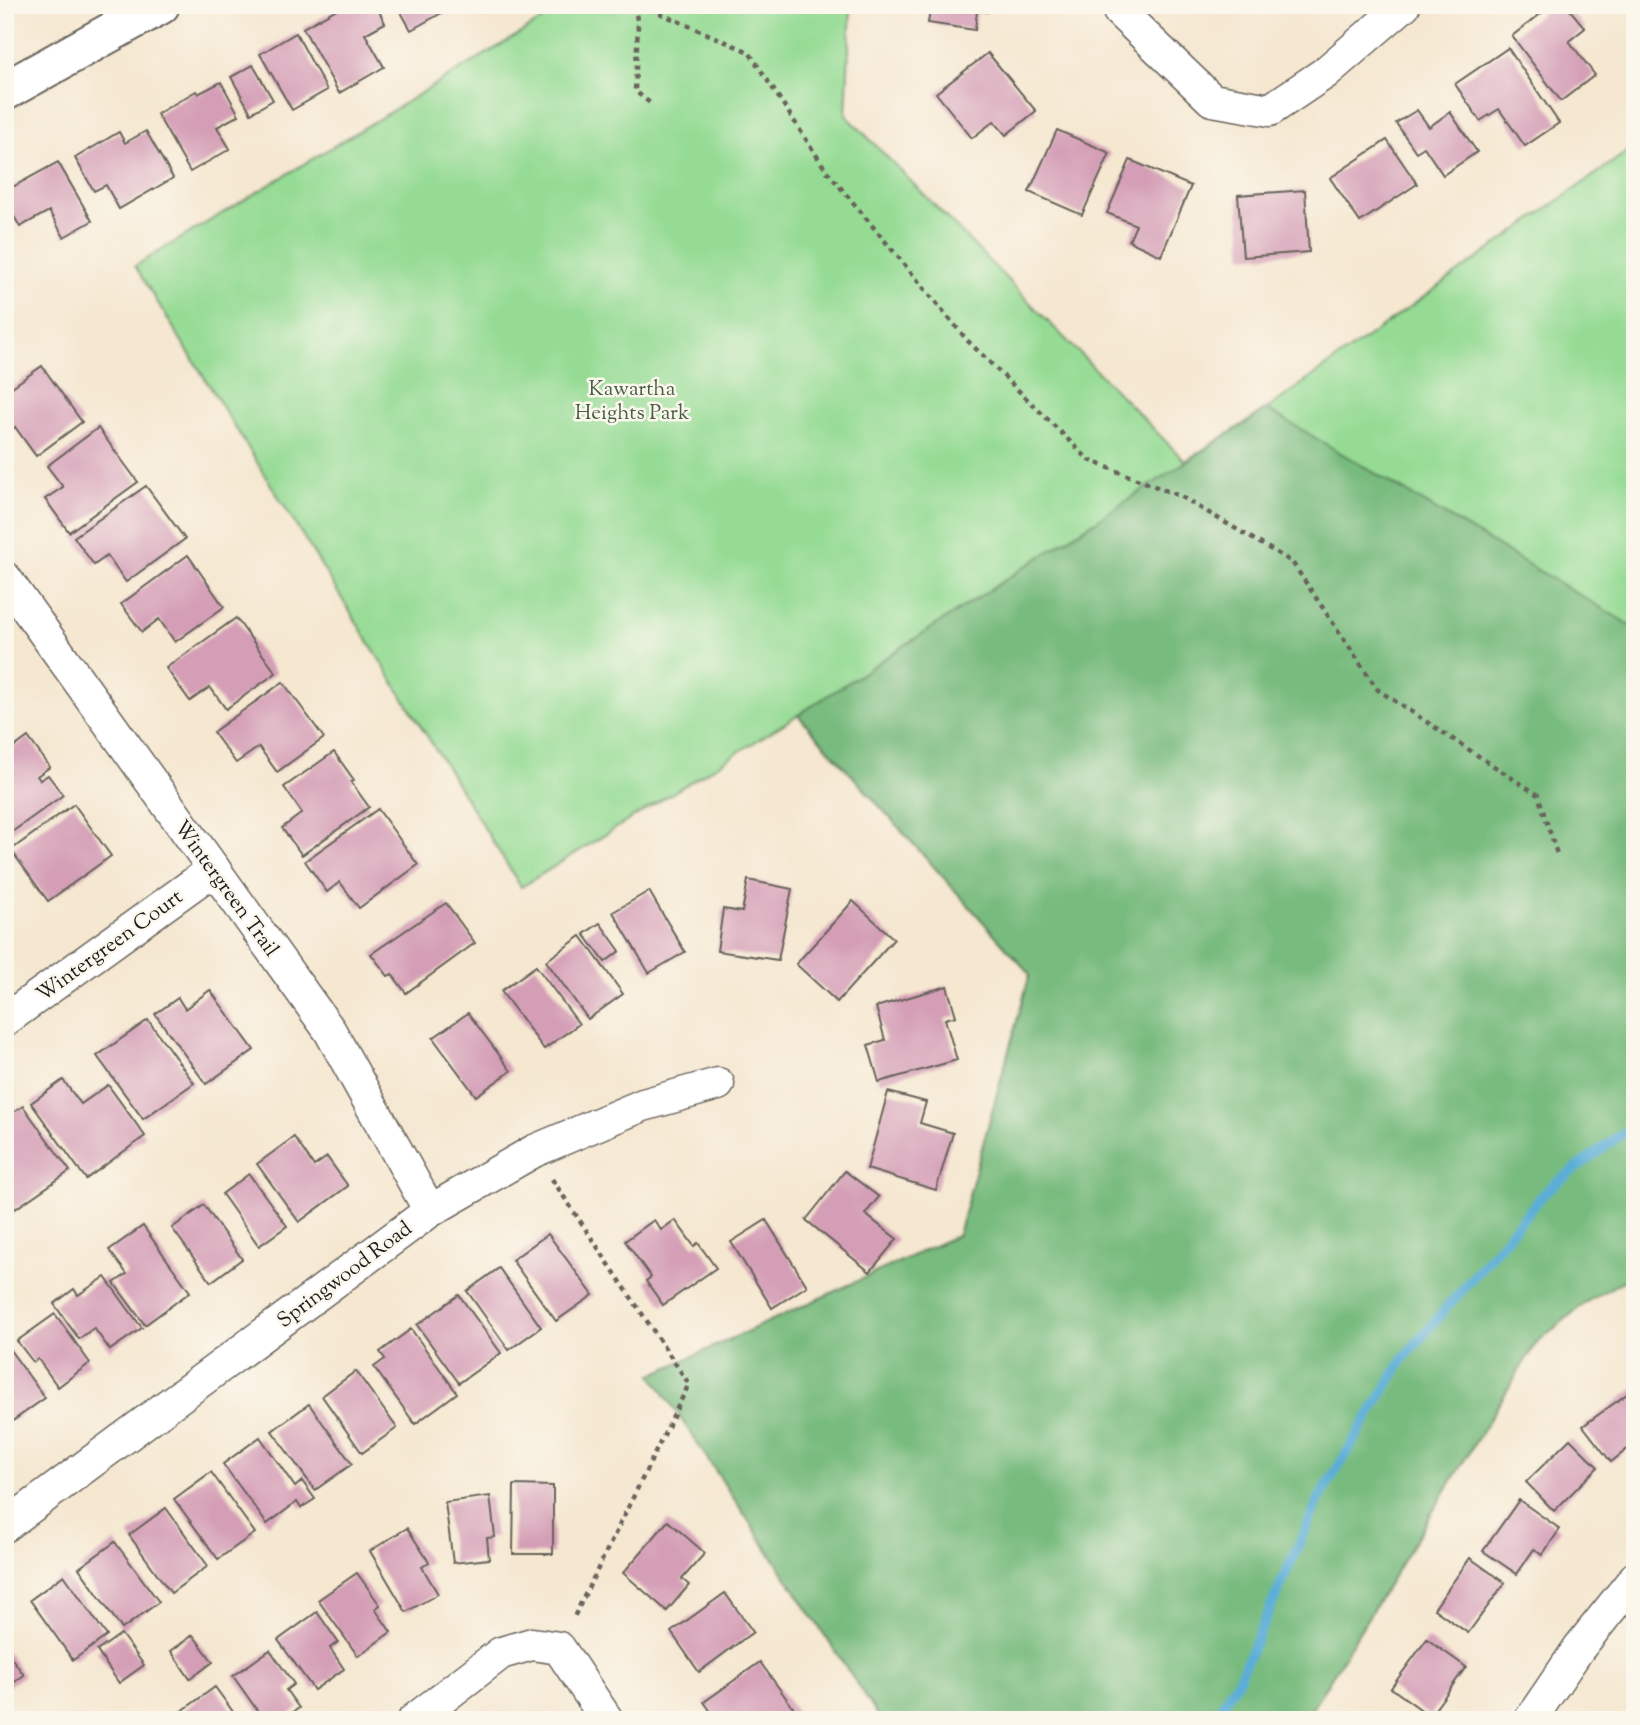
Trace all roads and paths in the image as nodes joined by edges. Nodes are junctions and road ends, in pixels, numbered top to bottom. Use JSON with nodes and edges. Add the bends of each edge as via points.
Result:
{"nodes":[{"id":1,"x":160,"y":5,"type":"edge"},
{"id":2,"x":634,"y":5,"type":"edge"},
{"id":3,"x":641,"y":5,"type":"edge"},
{"id":4,"x":1404,"y":5,"type":"edge"},
{"id":5,"x":1119,"y":11,"type":"dead end"},
{"id":6,"x":5,"y":91,"type":"edge"},
{"id":7,"x":650,"y":103,"type":"dead end"},
{"id":8,"x":5,"y":578,"type":"edge"},
{"id":9,"x":1558,"y":857,"type":"dead end"},
{"id":10,"x":214,"y":869,"type":"junction"},
{"id":11,"x":5,"y":1020,"type":"edge"},
{"id":12,"x":718,"y":1084,"type":"dead end"},
{"id":13,"x":534,"y":1152,"type":"junction"},
{"id":14,"x":430,"y":1211,"type":"junction"},
{"id":15,"x":5,"y":1526,"type":"edge"},
{"id":16,"x":1635,"y":1578,"type":"edge"},
{"id":17,"x":559,"y":1648,"type":"junction"},
{"id":18,"x":414,"y":1720,"type":"edge"},
{"id":19,"x":607,"y":1720,"type":"edge"},
{"id":20,"x":1530,"y":1720,"type":"edge"}],
"edges":[{"from":1,"to":6,"type":"street"},
{"from":2,"to":7,"type":"path","via":[[638,24],[635,91]]},
{"from":3,"to":9,"type":"path","via":[[749,51],[826,170],[976,349],[1089,460],[1182,497],[1292,562],[1378,690],[1538,795]]},
{"from":4,"to":5,"type":"street","via":[[1325,73],[1270,110],[1212,100]]},
{"from":8,"to":10,"type":"street","name":"Wintergreen Trail"},
{"from":10,"to":11,"type":"street","name":"Wintergreen Court"},
{"from":10,"to":14,"type":"street","name":"Wintergreen Trail","via":[[330,1031]]},
{"from":12,"to":13,"type":"street","name":"Springwood Road","via":[[643,1105]]},
{"from":13,"to":14,"type":"street","name":"Springwood Road"},
{"from":13,"to":17,"type":"path","via":[[689,1384]]},
{"from":14,"to":15,"type":"street","name":"Springwood Road"},
{"from":16,"to":20,"type":"street","via":[[1578,1648]]},
{"from":17,"to":18,"type":"street","via":[[532,1644],[501,1653]]},
{"from":17,"to":19,"type":"street"}]}
